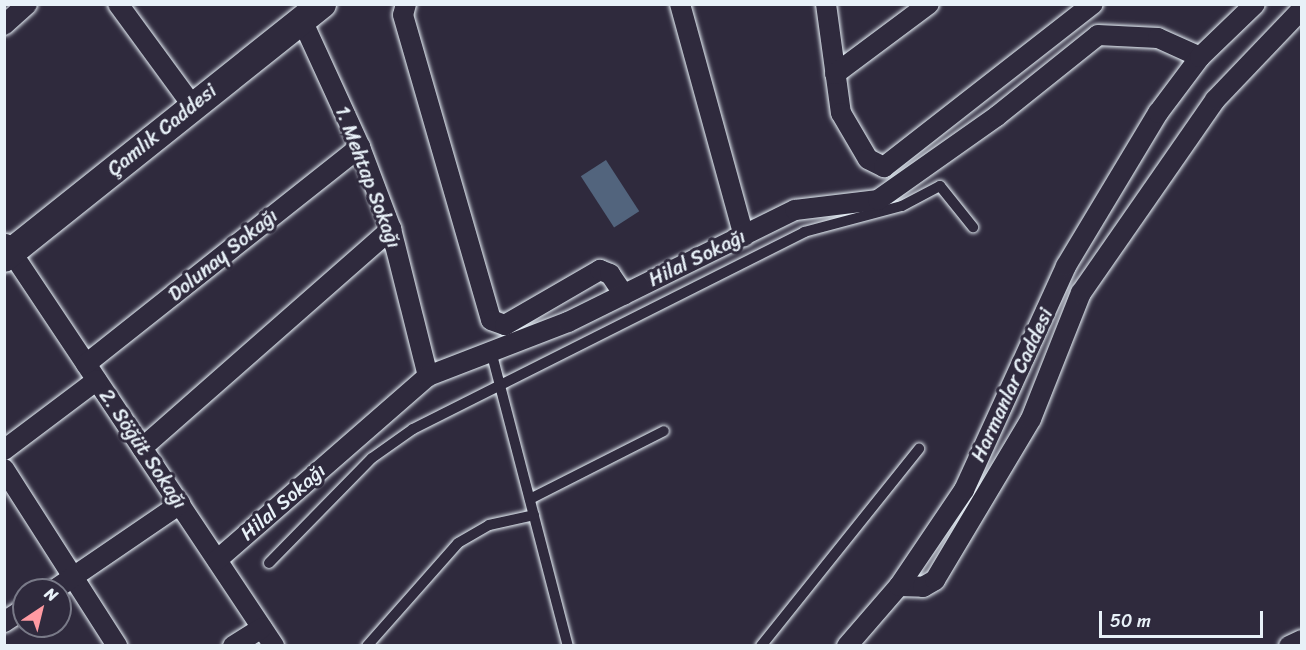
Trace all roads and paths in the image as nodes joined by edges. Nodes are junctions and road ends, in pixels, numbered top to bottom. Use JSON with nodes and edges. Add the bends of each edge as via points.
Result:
{"nodes":[{"id":1,"x":27,"y":4,"type":"edge"},
{"id":2,"x":118,"y":4,"type":"edge"},
{"id":3,"x":406,"y":4,"type":"edge"},
{"id":4,"x":680,"y":4,"type":"edge"},
{"id":5,"x":825,"y":4,"type":"edge"},
{"id":6,"x":929,"y":4,"type":"edge"},
{"id":7,"x":1092,"y":4,"type":"edge"},
{"id":8,"x":1255,"y":4,"type":"edge"},
{"id":9,"x":1302,"y":9,"type":"edge"},
{"id":10,"x":312,"y":11,"type":"edge"},
{"id":11,"x":4,"y":25,"type":"edge"},
{"id":12,"x":1200,"y":57,"type":"junction"},
{"id":13,"x":836,"y":74,"type":"junction"},
{"id":14,"x":192,"y":105,"type":"junction"},
{"id":15,"x":360,"y":147,"type":"junction"},
{"id":16,"x":973,"y":227,"type":"dead end"},
{"id":17,"x":391,"y":229,"type":"junction"},
{"id":18,"x":744,"y":236,"type":"junction"},
{"id":19,"x":7,"y":250,"type":"edge"},
{"id":20,"x":615,"y":299,"type":"junction"},
{"id":21,"x":491,"y":351,"type":"junction"},
{"id":22,"x":92,"y":372,"type":"junction"},
{"id":23,"x":428,"y":376,"type":"junction"},
{"id":24,"x":500,"y":384,"type":"junction"},
{"id":25,"x":664,"y":431,"type":"dead end"},
{"id":26,"x":142,"y":448,"type":"junction"},
{"id":27,"x":919,"y":449,"type":"dead end"},
{"id":28,"x":4,"y":450,"type":"edge"},
{"id":29,"x":4,"y":469,"type":"edge"},
{"id":30,"x":530,"y":499,"type":"junction"},
{"id":31,"x":180,"y":504,"type":"junction"},
{"id":32,"x":534,"y":515,"type":"junction"},
{"id":33,"x":217,"y":560,"type":"junction"},
{"id":34,"x":269,"y":563,"type":"dead end"},
{"id":35,"x":73,"y":577,"type":"junction"},
{"id":36,"x":899,"y":586,"type":"junction"},
{"id":37,"x":262,"y":627,"type":"junction"},
{"id":38,"x":1302,"y":640,"type":"edge"},
{"id":39,"x":117,"y":645,"type":"edge"},
{"id":40,"x":233,"y":645,"type":"edge"},
{"id":41,"x":274,"y":645,"type":"edge"},
{"id":42,"x":367,"y":645,"type":"edge"},
{"id":43,"x":568,"y":645,"type":"edge"},
{"id":44,"x":761,"y":645,"type":"edge"},
{"id":45,"x":847,"y":645,"type":"edge"},
{"id":46,"x":1288,"y":645,"type":"edge"}],
"edges":[{"from":1,"to":11,"type":"street"},
{"from":2,"to":14,"type":"street"},
{"from":3,"to":20,"type":"street","via":[[403,15],[491,320],[505,325],[600,270],[610,274]]},
{"from":4,"to":18,"type":"street"},
{"from":5,"to":13,"type":"street"},
{"from":6,"to":13,"type":"street"},
{"from":7,"to":13,"type":"street","via":[[884,167],[868,159],[841,113]]},
{"from":8,"to":12,"type":"street","name":"Harmanlar Caddesi"},
{"from":9,"to":36,"type":"street","via":[[1215,100],[1081,293],[1031,419],[935,580],[923,587]]},
{"from":10,"to":14,"type":"main road","name":"Çamlık Caddesi"},
{"from":10,"to":15,"type":"street","name":"1. Mehtap Sokağı"},
{"from":12,"to":18,"type":"street","name":"Hilal Sokağı","via":[[1158,38],[1098,35],[997,116],[878,200],[795,210]]},
{"from":12,"to":36,"type":"street","name":"Harmanlar Caddesi","via":[[1158,113],[1066,266],[964,490]]},
{"from":14,"to":19,"type":"main road","name":"Çamlık Caddesi"},
{"from":15,"to":17,"type":"street","name":"1. Mehtap Sokağı"},
{"from":15,"to":22,"type":"street","name":"Dolunay Sokağı"},
{"from":16,"to":24,"type":"lane","via":[[940,186],[875,215],[823,224]]},
{"from":17,"to":23,"type":"street","name":"1. Mehtap Sokağı"},
{"from":17,"to":26,"type":"street"},
{"from":18,"to":20,"type":"street","name":"Hilal Sokağı"},
{"from":19,"to":22,"type":"street","name":"2. Söğüt Sokağı"},
{"from":20,"to":21,"type":"street","name":"Hilal Sokağı"},
{"from":21,"to":23,"type":"street","name":"Hilal Sokağı"},
{"from":21,"to":24,"type":"lane"},
{"from":22,"to":26,"type":"street","name":"2. Söğüt Sokağı"},
{"from":22,"to":28,"type":"street","name":"Dolunay Sokağı"},
{"from":23,"to":33,"type":"street","name":"Hilal Sokağı"},
{"from":24,"to":30,"type":"lane"},
{"from":24,"to":34,"type":"lane","via":[[427,420],[385,448]]},
{"from":25,"to":30,"type":"lane"},
{"from":26,"to":31,"type":"street","name":"2. Söğüt Sokağı"},
{"from":27,"to":44,"type":"lane"},
{"from":29,"to":35,"type":"street"},
{"from":30,"to":32,"type":"lane"},
{"from":31,"to":33,"type":"street","name":"2. Söğüt Sokağı"},
{"from":31,"to":35,"type":"street"},
{"from":32,"to":42,"type":"lane","via":[[489,525],[458,543]]},
{"from":32,"to":43,"type":"lane"},
{"from":33,"to":37,"type":"street","name":"2. Söğüt Sokağı"},
{"from":35,"to":39,"type":"street"},
{"from":36,"to":45,"type":"street","name":"Harmanlar Caddesi"},
{"from":37,"to":40,"type":"street"},
{"from":37,"to":41,"type":"street","name":"2. Söğüt Sokağı"},
{"from":38,"to":46,"type":"street"}]}
